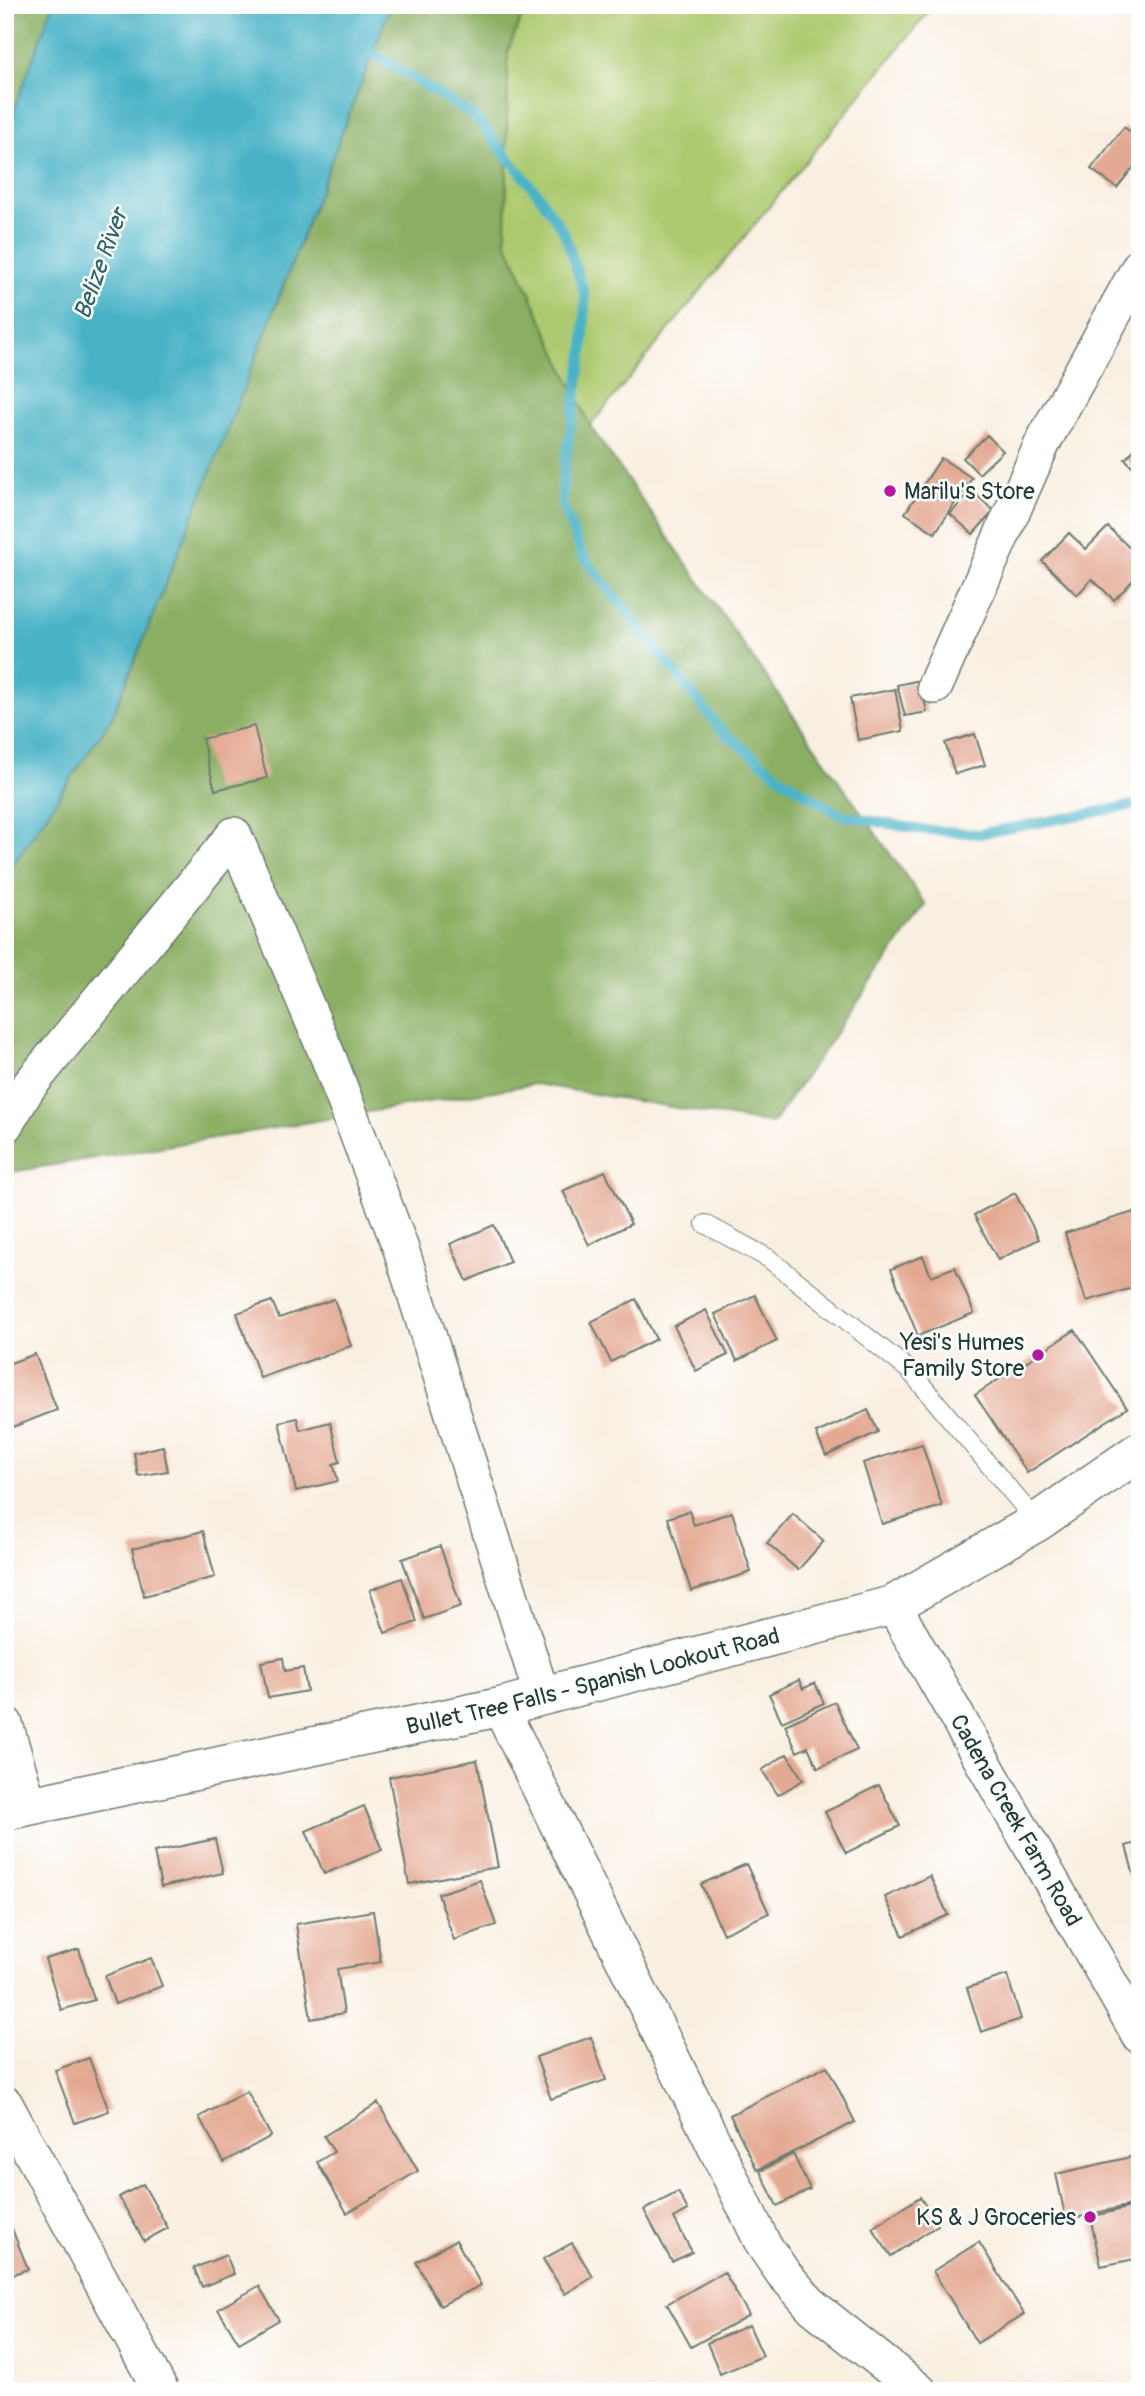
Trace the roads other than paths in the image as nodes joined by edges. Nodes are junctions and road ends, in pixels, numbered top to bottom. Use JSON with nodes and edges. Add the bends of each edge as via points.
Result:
{"nodes":[{"id":1,"x":1140,"y":266,"type":"edge"},
{"id":2,"x":935,"y":686,"type":"dead end"},
{"id":3,"x":5,"y":1125,"type":"edge"},
{"id":4,"x":705,"y":1224,"type":"dead end"},
{"id":5,"x":1140,"y":1451,"type":"edge"},
{"id":6,"x":1037,"y":1522,"type":"junction"},
{"id":7,"x":893,"y":1605,"type":"junction"},
{"id":8,"x":542,"y":1696,"type":"junction"},
{"id":9,"x":500,"y":1707,"type":"junction"},
{"id":10,"x":5,"y":1724,"type":"edge"},
{"id":11,"x":17,"y":1809,"type":"edge"},
{"id":12,"x":1140,"y":2036,"type":"edge"},
{"id":13,"x":5,"y":2104,"type":"edge"},
{"id":14,"x":161,"y":2391,"type":"edge"},
{"id":15,"x":919,"y":2391,"type":"edge"}],
"edges":[{"from":1,"to":2,"type":"street","via":[[1043,442]]},
{"from":3,"to":8,"type":"street","via":[[28,1087],[234,835],[329,1059],[401,1248]]},
{"from":4,"to":6,"type":"lane","via":[[768,1258],[910,1371]]},
{"from":5,"to":6,"type":"main road","name":"Bullet Tree Falls - Spanish Lookout Road"},
{"from":6,"to":7,"type":"main road","name":"Bullet Tree Falls - Spanish Lookout Road"},
{"from":7,"to":8,"type":"main road","name":"Bullet Tree Falls - Spanish Lookout Road"},
{"from":7,"to":12,"type":"street","name":"Cadena Creek Farm Road"},
{"from":8,"to":9,"type":"main road","name":"Bullet Tree Falls - Spanish Lookout Road"},
{"from":9,"to":11,"type":"main road","name":"Bullet Tree Falls - Spanish Lookout Road"},
{"from":9,"to":15,"type":"street","via":[[763,2244],[813,2307]]},
{"from":10,"to":11,"type":"street"},
{"from":13,"to":14,"type":"street"}]}
